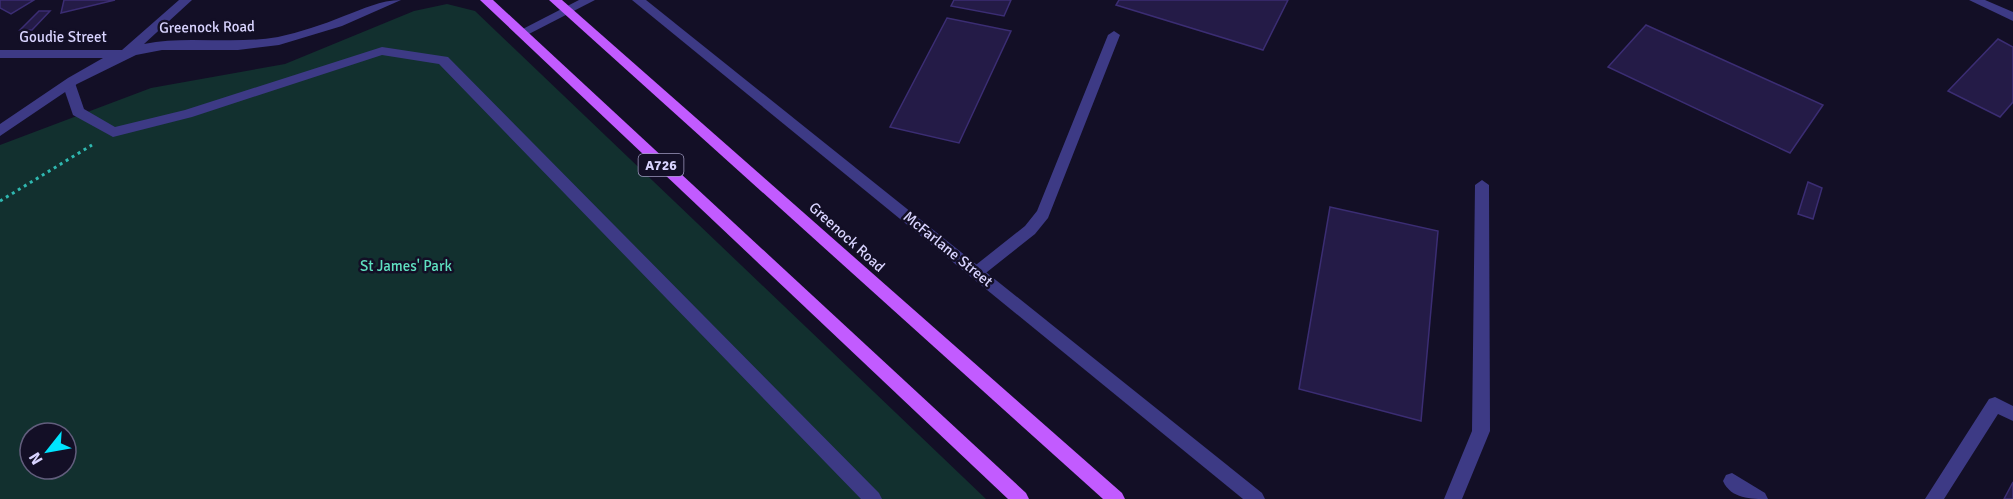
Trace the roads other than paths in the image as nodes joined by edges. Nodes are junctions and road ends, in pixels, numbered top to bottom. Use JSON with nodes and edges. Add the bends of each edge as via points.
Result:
{"nodes":[{"id":1,"x":186,"y":0,"type":"edge"},
{"id":2,"x":395,"y":0,"type":"edge"},
{"id":3,"x":486,"y":0,"type":"edge"},
{"id":4,"x":555,"y":0,"type":"edge"},
{"id":5,"x":589,"y":0,"type":"edge"},
{"id":6,"x":638,"y":0,"type":"edge"},
{"id":7,"x":1975,"y":0,"type":"edge"},
{"id":8,"x":568,"y":11,"type":"junction"},
{"id":9,"x":2013,"y":17,"type":"edge"},
{"id":10,"x":522,"y":33,"type":"junction"},
{"id":11,"x":1114,"y":35,"type":"dead end"},
{"id":12,"x":0,"y":54,"type":"edge"},
{"id":13,"x":125,"y":54,"type":"junction"},
{"id":14,"x":69,"y":83,"type":"junction"},
{"id":15,"x":0,"y":131,"type":"edge"},
{"id":16,"x":1482,"y":185,"type":"dead end"},
{"id":17,"x":977,"y":272,"type":"junction"},
{"id":18,"x":2013,"y":414,"type":"edge"},
{"id":19,"x":1732,"y":481,"type":"dead end"},
{"id":20,"x":873,"y":499,"type":"edge"},
{"id":21,"x":1020,"y":499,"type":"edge"},
{"id":22,"x":1116,"y":499,"type":"edge"},
{"id":23,"x":1256,"y":499,"type":"edge"},
{"id":24,"x":1453,"y":499,"type":"edge"},
{"id":25,"x":1759,"y":499,"type":"edge"},
{"id":26,"x":1934,"y":499,"type":"edge"}],
"edges":[{"from":1,"to":13,"type":"street"},
{"from":2,"to":13,"type":"street","name":"Greenock Road","via":[[331,27],[270,43],[151,47]]},
{"from":3,"to":10,"type":"main road","number":"A726"},
{"from":4,"to":8,"type":"main road","name":"Greenock Road"},
{"from":5,"to":8,"type":"street"},
{"from":6,"to":17,"type":"street","name":"McFarlane Street"},
{"from":7,"to":9,"type":"street"},
{"from":8,"to":10,"type":"street"},
{"from":8,"to":22,"type":"main road","name":"Greenock Road"},
{"from":10,"to":21,"type":"main road","number":"A726"},
{"from":11,"to":17,"type":"street","via":[[1043,214],[1030,230]]},
{"from":12,"to":13,"type":"street","name":"Goudie Street"},
{"from":13,"to":14,"type":"street","name":"Greenock Road"},
{"from":14,"to":15,"type":"street","name":"Greenock Road"},
{"from":14,"to":20,"type":"street","via":[[78,112],[113,132],[187,114],[382,51],[443,60]]},
{"from":16,"to":24,"type":"street","via":[[1480,431]]},
{"from":17,"to":23,"type":"street","name":"McFarlane Street"},
{"from":18,"to":26,"type":"street","via":[[1995,404]]},
{"from":19,"to":25,"type":"street"}]}
